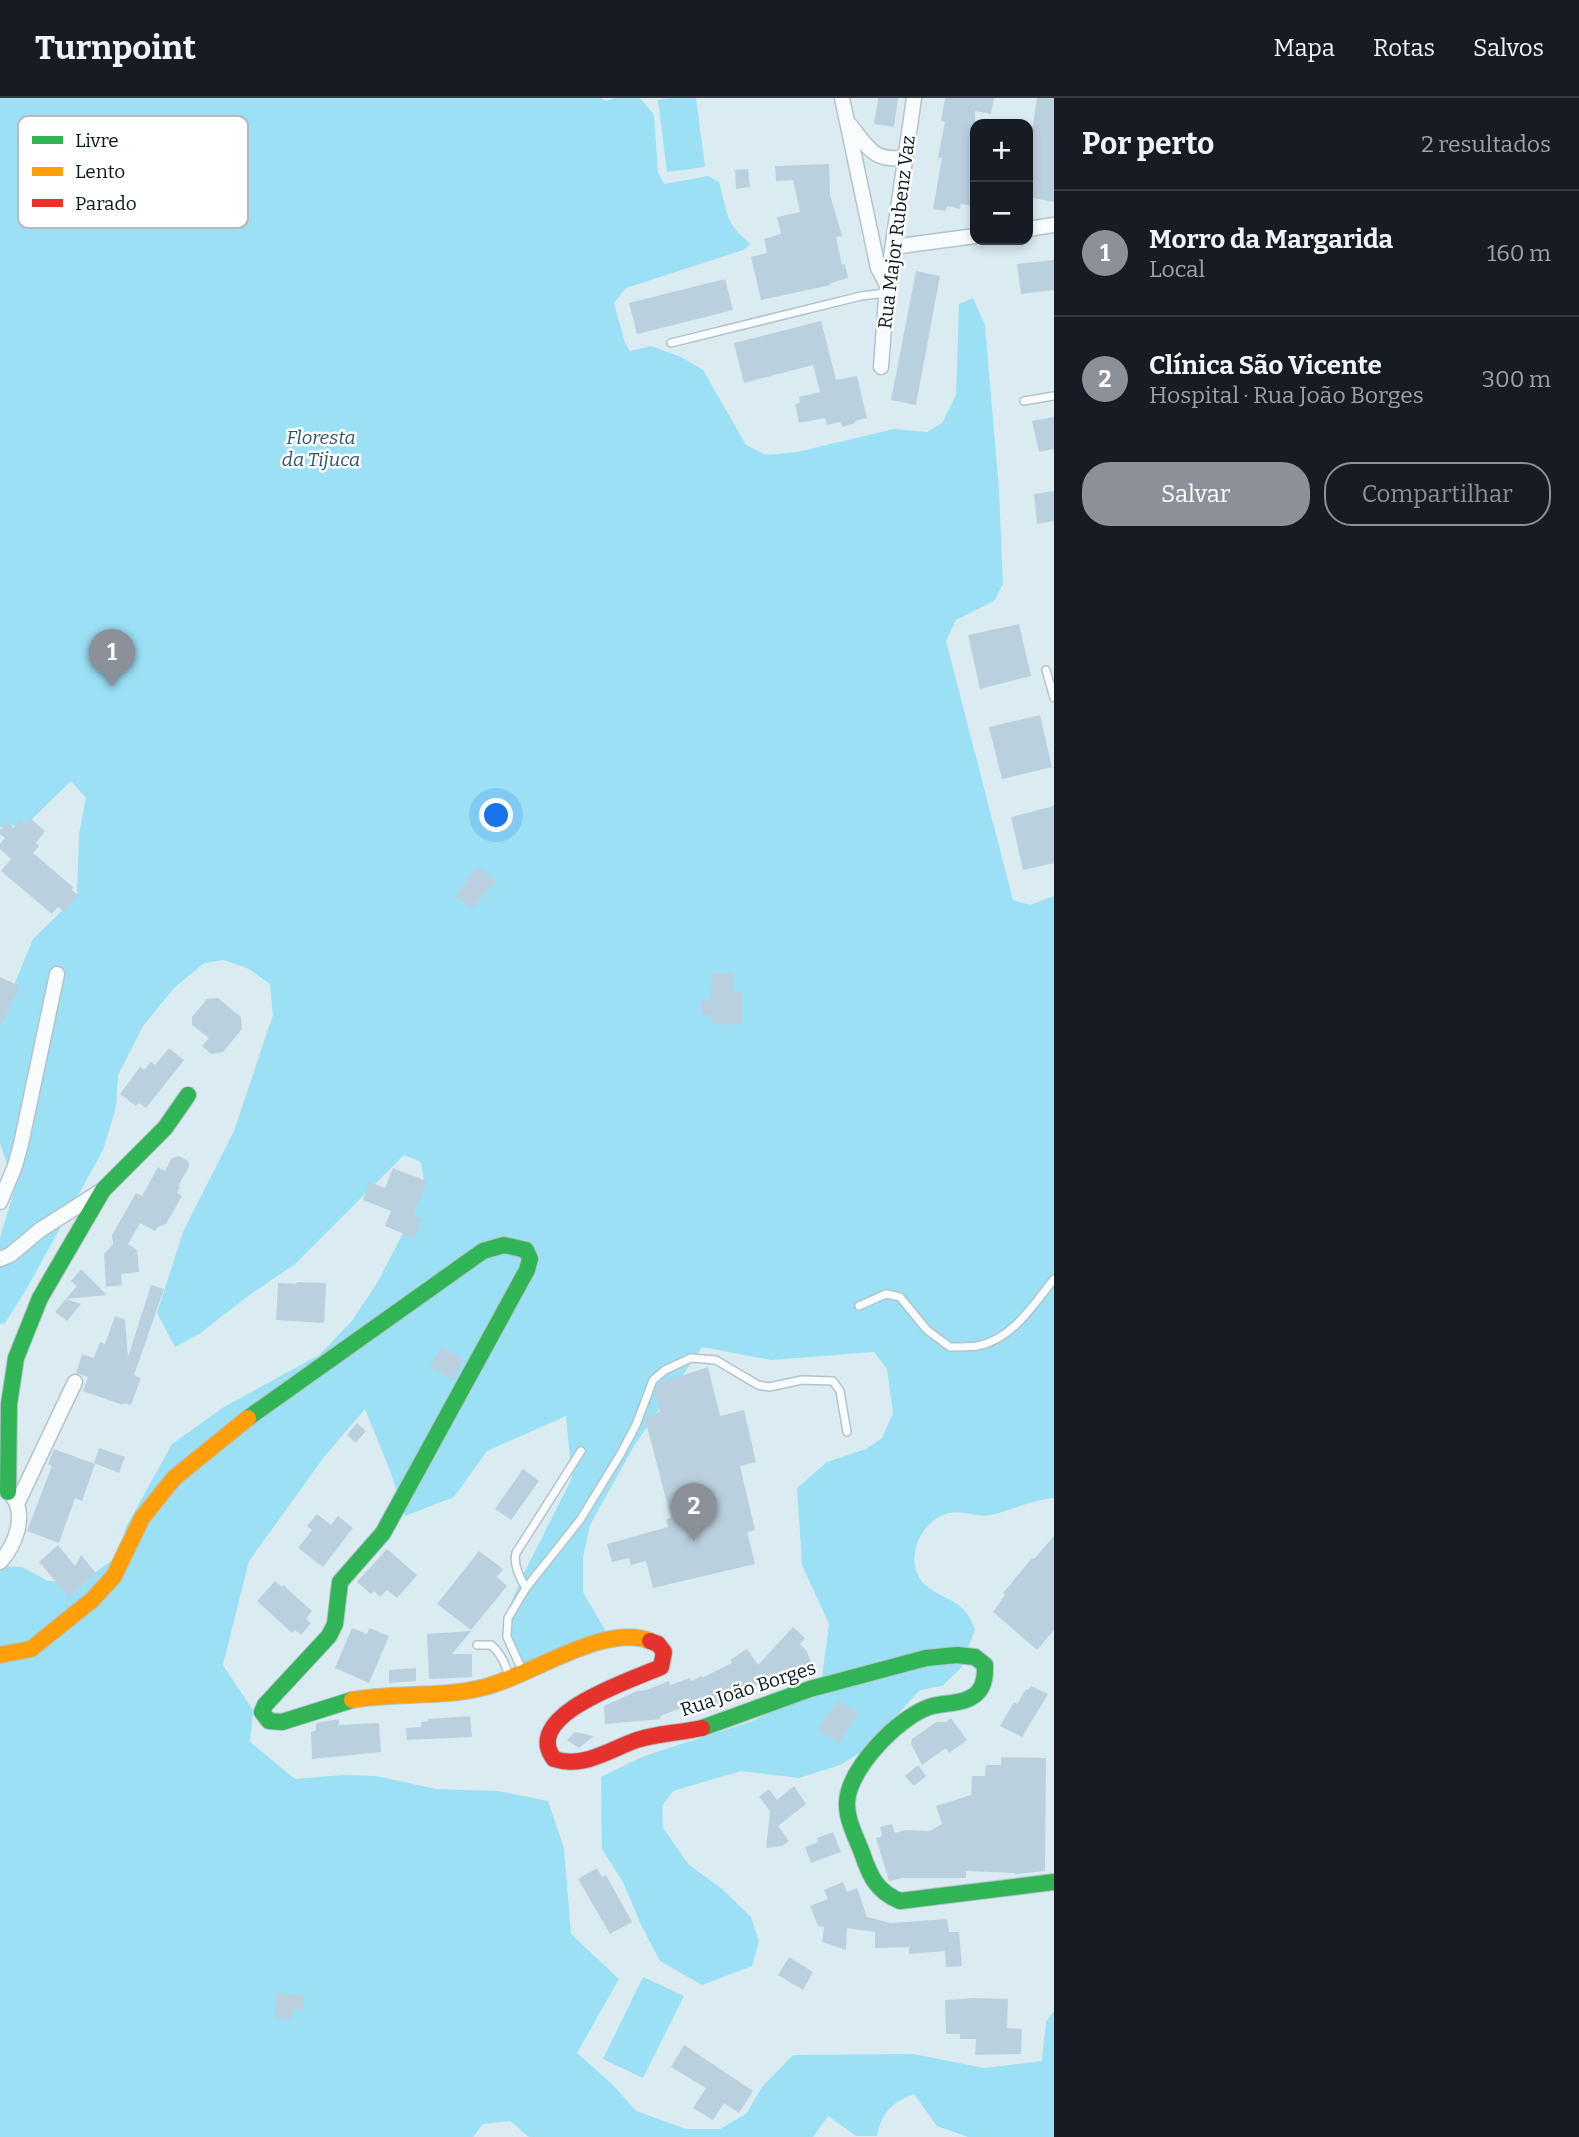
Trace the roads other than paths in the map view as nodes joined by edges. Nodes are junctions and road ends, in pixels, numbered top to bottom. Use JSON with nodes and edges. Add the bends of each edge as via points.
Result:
{"nodes":[{"id":1,"x":842,"y":98,"type":"edge"},
{"id":2,"x":914,"y":98,"type":"edge"},
{"id":3,"x":849,"y":123,"type":"junction"},
{"id":4,"x":904,"y":157,"type":"junction"},
{"id":5,"x":1054,"y":225,"type":"edge"},
{"id":6,"x":1033,"y":228,"type":"edge"},
{"id":7,"x":970,"y":237,"type":"edge"},
{"id":8,"x":893,"y":247,"type":"junction"},
{"id":9,"x":887,"y":289,"type":"junction"},
{"id":10,"x":671,"y":343,"type":"dead end"},
{"id":11,"x":881,"y":367,"type":"dead end"},
{"id":12,"x":1054,"y":396,"type":"edge"},
{"id":13,"x":1024,"y":401,"type":"dead end"},
{"id":14,"x":1046,"y":670,"type":"dead end"},
{"id":15,"x":1054,"y":698,"type":"edge"},
{"id":16,"x":57,"y":974,"type":"dead end"},
{"id":17,"x":188,"y":1095,"type":"dead end"},
{"id":18,"x":103,"y":1190,"type":"junction"},
{"id":19,"x":0,"y":1202,"type":"edge"},
{"id":20,"x":0,"y":1259,"type":"edge"},
{"id":21,"x":1054,"y":1279,"type":"edge"},
{"id":22,"x":859,"y":1306,"type":"dead end"},
{"id":23,"x":75,"y":1382,"type":"dead end"},
{"id":24,"x":847,"y":1432,"type":"dead end"},
{"id":25,"x":581,"y":1451,"type":"dead end"},
{"id":26,"x":9,"y":1496,"type":"edge"},
{"id":27,"x":0,"y":1562,"type":"edge"},
{"id":28,"x":526,"y":1588,"type":"junction"},
{"id":29,"x":477,"y":1645,"type":"dead end"},
{"id":30,"x":0,"y":1655,"type":"edge"},
{"id":31,"x":517,"y":1676,"type":"junction"},
{"id":32,"x":1054,"y":1882,"type":"edge"}],
"edges":[{"from":1,"to":3,"type":"street"},
{"from":2,"to":4,"type":"street","name":"Rua Major Rubenz Vaz"},
{"from":3,"to":4,"type":"street","via":[[878,156]]},
{"from":3,"to":9,"type":"street","via":[[878,268]]},
{"from":4,"to":8,"type":"street","name":"Rua Major Rubenz Vaz"},
{"from":5,"to":6,"type":"street"},
{"from":7,"to":8,"type":"street"},
{"from":8,"to":9,"type":"street","name":"Rua Major Rubenz Vaz"},
{"from":9,"to":10,"type":"lane"},
{"from":9,"to":11,"type":"street","name":"Rua Major Rubenz Vaz"},
{"from":12,"to":13,"type":"lane"},
{"from":14,"to":15,"type":"lane"},
{"from":16,"to":19,"type":"street","via":[[21,1144]]},
{"from":17,"to":18,"type":"street","via":[[165,1128]]},
{"from":18,"to":20,"type":"street"},
{"from":18,"to":26,"type":"street","via":[[40,1298],[16,1358],[9,1404]]},
{"from":21,"to":22,"type":"lane","via":[[1020,1321],[978,1346],[950,1347],[927,1330],[900,1297],[886,1294]]},
{"from":23,"to":26,"type":"street"},
{"from":24,"to":28,"type":"lane","via":[[841,1391],[833,1381],[802,1380],[769,1387],[716,1360],[691,1358],[665,1370],[653,1380],[636,1425],[580,1520]]},
{"from":25,"to":28,"type":"lane","via":[[516,1553]]},
{"from":26,"to":27,"type":"street","via":[[17,1535]]},
{"from":28,"to":31,"type":"lane","via":[[506,1628]]},
{"from":29,"to":31,"type":"lane","via":[[495,1648]]},
{"from":30,"to":31,"type":"street","name":"Rua João Borges","via":[[31,1648],[92,1600],[114,1577],[142,1518],[159,1494],[238,1425],[483,1251],[502,1244],[526,1250],[530,1259],[527,1270],[383,1533],[340,1582],[329,1636],[262,1712],[268,1721],[282,1722],[363,1698],[482,1688]]},
{"from":31,"to":32,"type":"street","name":"Rua João Borges","via":[[614,1637],[643,1637],[665,1652],[661,1667],[582,1702],[551,1728],[547,1750],[554,1759],[573,1763],[639,1738],[700,1729],[810,1689],[926,1658],[975,1657],[985,1665],[980,1690],[967,1699],[920,1710],[880,1744],[854,1775],[847,1802],[869,1874],[877,1889],[900,1901]]}]}
